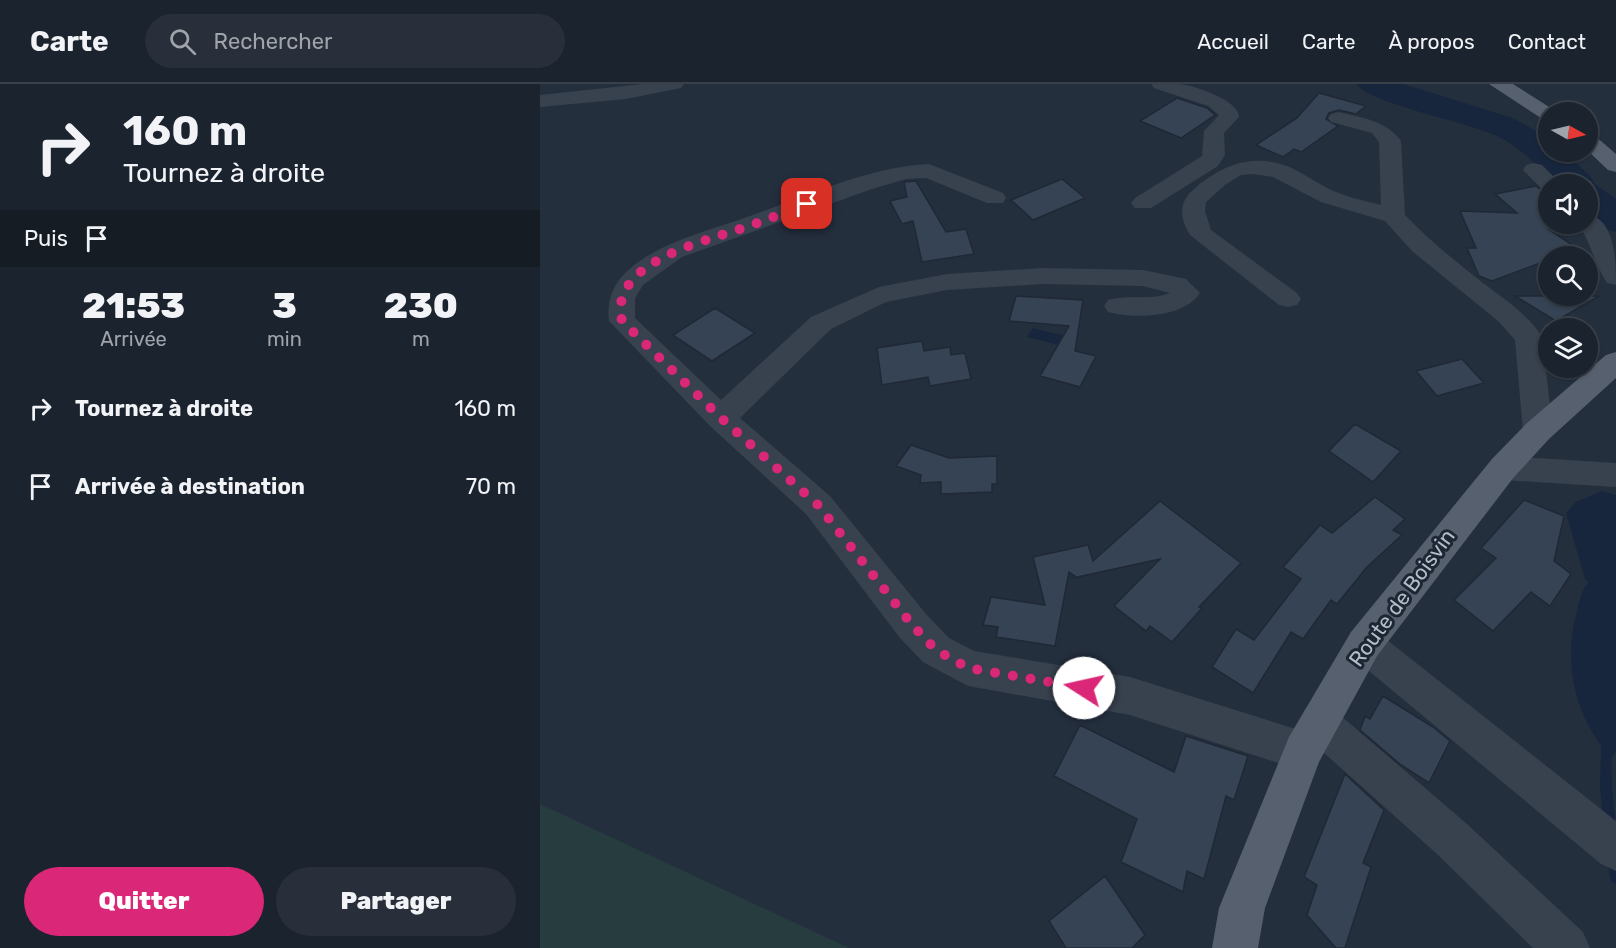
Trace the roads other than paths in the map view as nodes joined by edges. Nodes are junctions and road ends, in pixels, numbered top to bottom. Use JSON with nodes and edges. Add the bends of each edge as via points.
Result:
{"nodes":[{"id":1,"x":674,"y":84,"type":"edge"},
{"id":2,"x":1161,"y":84,"type":"edge"},
{"id":3,"x":1499,"y":84,"type":"edge"},
{"id":4,"x":540,"y":101,"type":"edge"},
{"id":5,"x":1538,"y":108,"type":"edge"},
{"id":6,"x":1338,"y":118,"type":"dead end"},
{"id":7,"x":1598,"y":149,"type":"edge"},
{"id":8,"x":1616,"y":165,"type":"edge"},
{"id":9,"x":994,"y":198,"type":"dead end"},
{"id":10,"x":1143,"y":203,"type":"dead end"},
{"id":11,"x":1393,"y":216,"type":"junction"},
{"id":12,"x":1598,"y":234,"type":"edge"},
{"id":13,"x":1616,"y":277,"type":"edge"},
{"id":14,"x":1288,"y":299,"type":"dead end"},
{"id":15,"x":1117,"y":306,"type":"dead end"},
{"id":16,"x":1616,"y":362,"type":"edge"},
{"id":17,"x":721,"y":418,"type":"junction"},
{"id":18,"x":1538,"y":431,"type":"junction"},
{"id":19,"x":1503,"y":468,"type":"junction"},
{"id":20,"x":1616,"y":476,"type":"edge"},
{"id":21,"x":1364,"y":644,"type":"junction"},
{"id":22,"x":1311,"y":737,"type":"junction"},
{"id":23,"x":1616,"y":849,"type":"edge"},
{"id":24,"x":1235,"y":948,"type":"edge"},
{"id":25,"x":1568,"y":948,"type":"edge"}],
"edges":[{"from":1,"to":4,"type":"street"},
{"from":2,"to":10,"type":"street","via":[[1215,102],[1229,112],[1229,117],[1214,131],[1214,155],[1210,161]]},
{"from":3,"to":5,"type":"main road"},
{"from":6,"to":11,"type":"street","via":[[1379,129],[1390,141]]},
{"from":7,"to":8,"type":"main road"},
{"from":9,"to":17,"type":"street","via":[[929,171],[905,172],[673,252],[651,264],[621,296],[618,307],[622,321]]},
{"from":11,"to":14,"type":"street","via":[[1329,197],[1266,168],[1235,170],[1206,188],[1195,200],[1193,211],[1202,235]]},
{"from":11,"to":18,"type":"street","via":[[1421,246],[1507,315],[1528,337]]},
{"from":12,"to":13,"type":"street"},
{"from":15,"to":17,"type":"street","via":[[1173,302],[1187,293],[1177,285],[1143,278],[1043,276],[947,282],[879,295],[821,323]]},
{"from":16,"to":18,"type":"main road","name":"Route de Boisvin"},
{"from":17,"to":22,"type":"street","via":[[818,505],[936,650],[968,668],[1130,696]]},
{"from":18,"to":19,"type":"main road","name":"Route de Boisvin"},
{"from":19,"to":20,"type":"street"},
{"from":19,"to":21,"type":"main road","name":"Route de Boisvin"},
{"from":21,"to":22,"type":"main road","name":"Route de Boisvin"},
{"from":21,"to":23,"type":"street"},
{"from":22,"to":24,"type":"main road","name":"Route de Boisvin","via":[[1242,908]]},
{"from":22,"to":25,"type":"street","via":[[1452,839]]}]}
